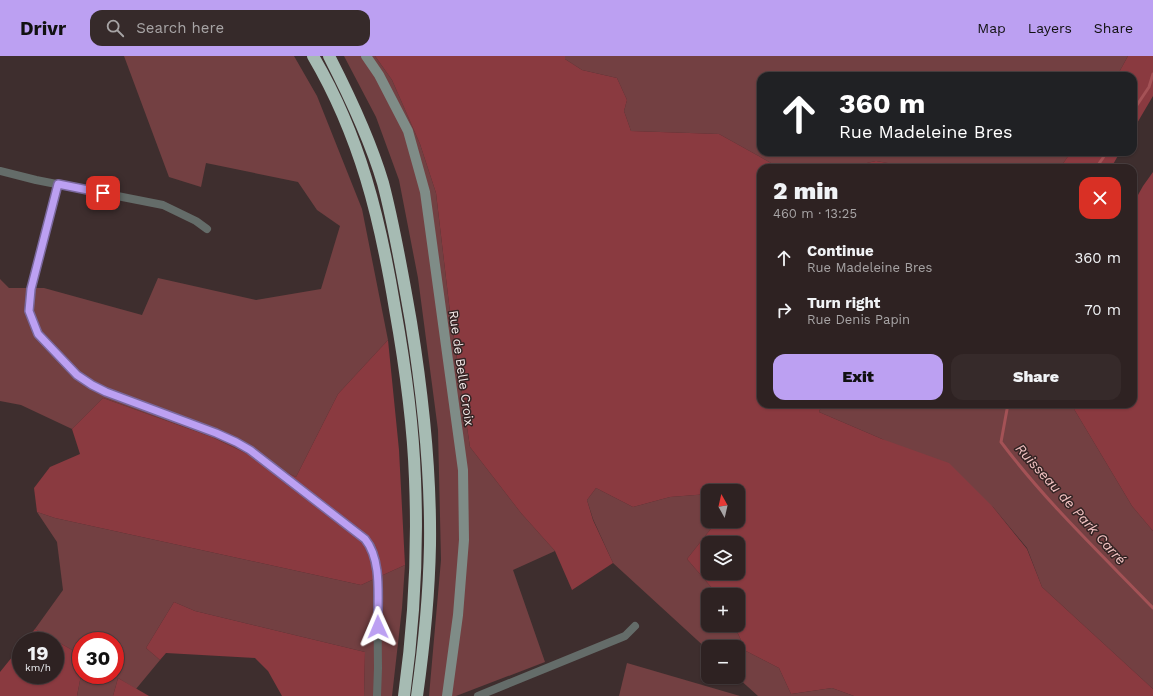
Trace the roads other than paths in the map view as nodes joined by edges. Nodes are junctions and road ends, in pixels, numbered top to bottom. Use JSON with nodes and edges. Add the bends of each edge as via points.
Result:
{"nodes":[{"id":1,"x":314,"y":56,"type":"edge"},
{"id":2,"x":329,"y":56,"type":"edge"},
{"id":3,"x":366,"y":56,"type":"edge"},
{"id":4,"x":0,"y":171,"type":"edge"},
{"id":5,"x":58,"y":184,"type":"junction"},
{"id":6,"x":207,"y":229,"type":"dead end"},
{"id":7,"x":635,"y":626,"type":"dead end"},
{"id":8,"x":377,"y":696,"type":"edge"},
{"id":9,"x":404,"y":696,"type":"edge"},
{"id":10,"x":417,"y":696,"type":"edge"},
{"id":11,"x":447,"y":696,"type":"edge"},
{"id":12,"x":478,"y":696,"type":"edge"}],
"edges":[{"from":1,"to":9,"type":"highway","via":[[348,124],[371,192],[381,230],[404,359],[415,471],[416,545],[412,630]]},
{"from":2,"to":10,"type":"highway","via":[[364,130],[382,183],[395,231],[423,401],[428,458],[430,546],[427,608]]},
{"from":3,"to":11,"type":"street","name":"Rue de Belle Croix","via":[[379,75],[408,131],[425,192],[463,470],[464,540],[458,615]]},
{"from":4,"to":5,"type":"street"},
{"from":5,"to":6,"type":"street","via":[[163,205]]},
{"from":5,"to":8,"type":"street","via":[[31,289],[29,311],[38,334],[77,375],[92,385],[236,442],[250,450],[365,539],[371,546],[377,572]]},
{"from":7,"to":12,"type":"street","via":[[625,636]]}]}
